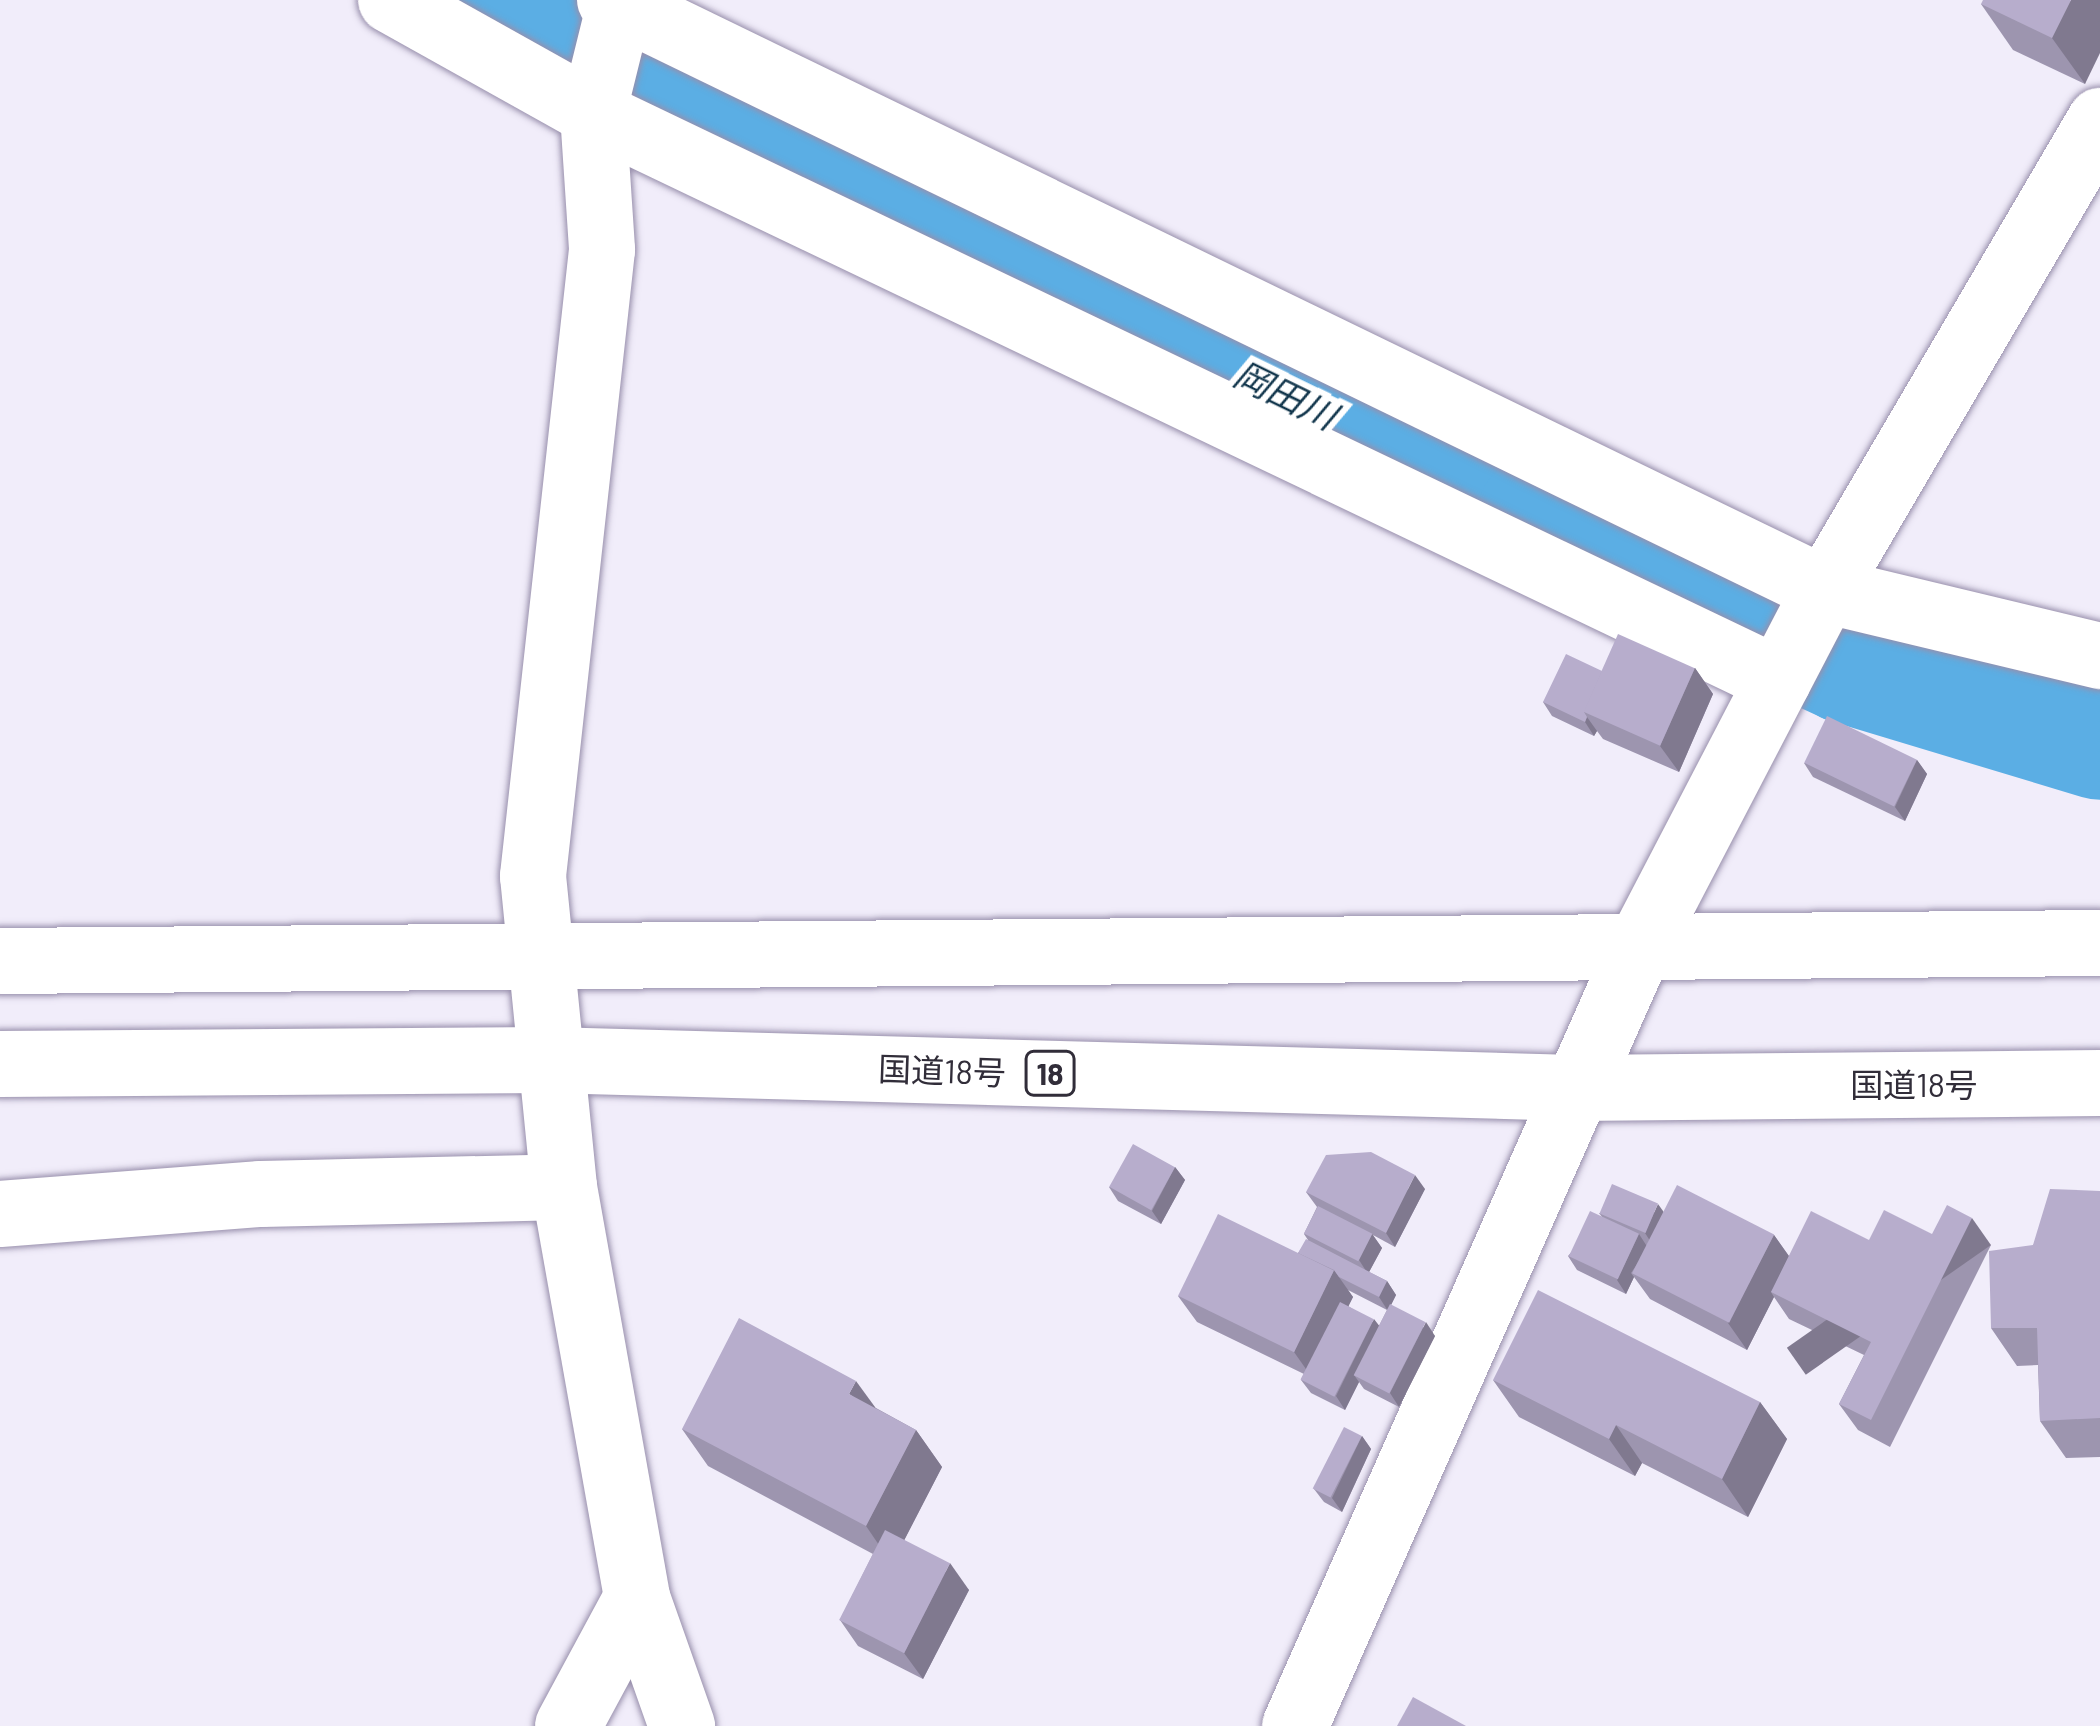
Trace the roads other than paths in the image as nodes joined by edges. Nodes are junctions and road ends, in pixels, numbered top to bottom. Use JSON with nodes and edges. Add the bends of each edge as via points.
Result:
{"nodes":[{"id":1,"x":391,"y":0,"type":"edge"},
{"id":2,"x":617,"y":8,"type":"edge"},
{"id":3,"x":595,"y":101,"type":"junction"},
{"id":4,"x":2100,"y":121,"type":"edge"},
{"id":5,"x":1825,"y":590,"type":"junction"},
{"id":6,"x":2100,"y":656,"type":"edge"},
{"id":7,"x":1784,"y":670,"type":"junction"},
{"id":8,"x":1642,"y":942,"type":"junction"},
{"id":9,"x":2100,"y":943,"type":"edge"},
{"id":10,"x":0,"y":946,"type":"edge"},
{"id":11,"x":538,"y":956,"type":"junction"},
{"id":12,"x":0,"y":961,"type":"edge"},
{"id":13,"x":118,"y":962,"type":"junction"},
{"id":14,"x":549,"y":1060,"type":"junction"},
{"id":15,"x":215,"y":1061,"type":"junction"},
{"id":16,"x":0,"y":1064,"type":"edge"},
{"id":17,"x":2100,"y":1083,"type":"edge"},
{"id":18,"x":1574,"y":1088,"type":"junction"},
{"id":19,"x":0,"y":1105,"type":"edge"},
{"id":20,"x":564,"y":1187,"type":"junction"},
{"id":21,"x":0,"y":1214,"type":"edge"},
{"id":22,"x":637,"y":1598,"type":"junction"},
{"id":23,"x":568,"y":1726,"type":"edge"},
{"id":24,"x":682,"y":1726,"type":"edge"},
{"id":25,"x":1295,"y":1726,"type":"edge"}],
"edges":[{"from":1,"to":3,"type":"main road"},
{"from":2,"to":3,"type":"main road"},
{"from":2,"to":5,"type":"main road"},
{"from":3,"to":7,"type":"main road"},
{"from":3,"to":11,"type":"main road","via":[[602,250],[533,876]]},
{"from":4,"to":5,"type":"main road"},
{"from":5,"to":6,"type":"main road"},
{"from":5,"to":7,"type":"main road"},
{"from":7,"to":8,"type":"main road"},
{"from":8,"to":9,"type":"main road"},
{"from":8,"to":11,"type":"main road"},
{"from":8,"to":18,"type":"main road"},
{"from":10,"to":13,"type":"main road"},
{"from":11,"to":13,"type":"main road"},
{"from":11,"to":14,"type":"main road"},
{"from":12,"to":13,"type":"main road"},
{"from":14,"to":15,"type":"main road","name":"国道18号","number":"18"},
{"from":14,"to":18,"type":"main road","name":"国道18号","number":"18"},
{"from":14,"to":20,"type":"main road"},
{"from":15,"to":16,"type":"main road","name":"国道18号","number":"18"},
{"from":15,"to":19,"type":"main road"},
{"from":17,"to":18,"type":"main road","name":"国道18号","number":"18"},
{"from":18,"to":25,"type":"main road"},
{"from":20,"to":21,"type":"main road","via":[[261,1194]]},
{"from":20,"to":22,"type":"main road"},
{"from":22,"to":23,"type":"main road"},
{"from":22,"to":24,"type":"main road"}]}
